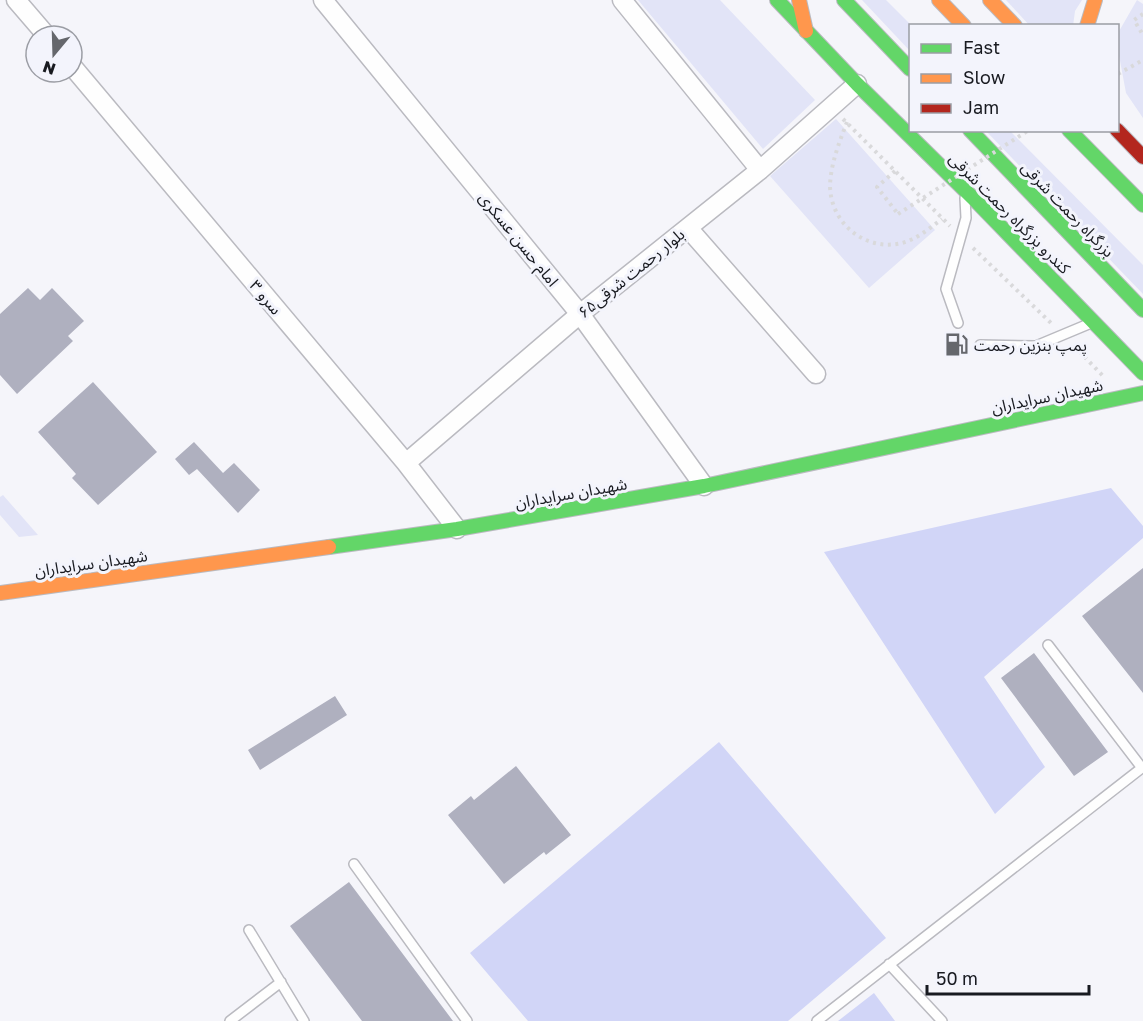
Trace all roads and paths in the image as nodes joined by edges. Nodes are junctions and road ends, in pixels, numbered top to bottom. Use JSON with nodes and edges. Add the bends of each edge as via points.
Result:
{"nodes":[{"id":1,"x":16,"y":0,"type":"edge"},
{"id":2,"x":323,"y":0,"type":"edge"},
{"id":3,"x":622,"y":0,"type":"edge"},
{"id":4,"x":777,"y":0,"type":"edge"},
{"id":5,"x":799,"y":0,"type":"edge"},
{"id":6,"x":844,"y":0,"type":"edge"},
{"id":7,"x":939,"y":0,"type":"edge"},
{"id":8,"x":990,"y":0,"type":"edge"},
{"id":9,"x":1095,"y":0,"type":"edge"},
{"id":10,"x":1143,"y":14,"type":"edge"},
{"id":11,"x":37,"y":24,"type":"edge"},
{"id":12,"x":962,"y":24,"type":"edge"},
{"id":13,"x":1013,"y":24,"type":"edge"},
{"id":14,"x":1088,"y":24,"type":"edge"},
{"id":15,"x":806,"y":31,"type":"junction"},
{"id":16,"x":1143,"y":35,"type":"edge"},
{"id":17,"x":1143,"y":60,"type":"edge"},
{"id":18,"x":909,"y":68,"type":"edge"},
{"id":19,"x":1119,"y":74,"type":"edge"},
{"id":20,"x":84,"y":80,"type":"edge"},
{"id":21,"x":857,"y":84,"type":"junction"},
{"id":22,"x":832,"y":106,"type":"junction"},
{"id":23,"x":847,"y":122,"type":"junction"},
{"id":24,"x":1119,"y":131,"type":"edge"},
{"id":25,"x":972,"y":132,"type":"edge"},
{"id":26,"x":1026,"y":132,"type":"edge"},
{"id":27,"x":1071,"y":132,"type":"edge"},
{"id":28,"x":1139,"y":146,"type":"edge"},
{"id":29,"x":760,"y":170,"type":"junction"},
{"id":30,"x":895,"y":171,"type":"junction"},
{"id":31,"x":965,"y":190,"type":"junction"},
{"id":32,"x":1143,"y":205,"type":"edge"},
{"id":33,"x":942,"y":219,"type":"junction"},
{"id":34,"x":688,"y":228,"type":"junction"},
{"id":35,"x":961,"y":236,"type":"junction"},
{"id":36,"x":1143,"y":310,"type":"edge"},
{"id":37,"x":580,"y":314,"type":"junction"},
{"id":38,"x":958,"y":322,"type":"dead end"},
{"id":39,"x":1094,"y":322,"type":"junction"},
{"id":40,"x":1062,"y":334,"type":"junction"},
{"id":41,"x":980,"y":345,"type":"dead end"},
{"id":42,"x":1143,"y":373,"type":"edge"},
{"id":43,"x":816,"y":374,"type":"dead end"},
{"id":44,"x":1143,"y":393,"type":"edge"},
{"id":45,"x":1123,"y":396,"type":"junction"},
{"id":46,"x":406,"y":463,"type":"junction"},
{"id":47,"x":704,"y":486,"type":"junction"},
{"id":48,"x":457,"y":529,"type":"junction"},
{"id":49,"x":0,"y":593,"type":"edge"},
{"id":50,"x":1048,"y":645,"type":"dead end"},
{"id":51,"x":1142,"y":768,"type":"edge"},
{"id":52,"x":354,"y":864,"type":"dead end"},
{"id":53,"x":249,"y":930,"type":"dead end"},
{"id":54,"x":889,"y":964,"type":"junction"},
{"id":55,"x":281,"y":982,"type":"junction"},
{"id":56,"x":230,"y":1021,"type":"edge"},
{"id":57,"x":304,"y":1021,"type":"edge"},
{"id":58,"x":467,"y":1021,"type":"edge"},
{"id":59,"x":817,"y":1021,"type":"edge"},
{"id":60,"x":942,"y":1021,"type":"edge"}],
"edges":[{"from":1,"to":11,"type":"street"},
{"from":2,"to":37,"type":"street","name":"امام حسن عسکری"},
{"from":3,"to":29,"type":"street"},
{"from":4,"to":15,"type":"main road","name":"کندرو بزرگراه رحمت شرقی"},
{"from":5,"to":15,"type":"main road"},
{"from":6,"to":18,"type":"main road"},
{"from":7,"to":12,"type":"main road"},
{"from":8,"to":13,"type":"main road"},
{"from":9,"to":14,"type":"main road"},
{"from":10,"to":16,"type":"path","via":[[1134,20]]},
{"from":15,"to":21,"type":"main road","name":"کندرو بزرگراه رحمت شرقی"},
{"from":17,"to":19,"type":"path"},
{"from":20,"to":46,"type":"street","name":"سرو ۳"},
{"from":21,"to":22,"type":"street","name":"بلوار رحمت شرقی۶۵"},
{"from":21,"to":31,"type":"main road","name":"کندرو بزرگراه رحمت شرقی"},
{"from":22,"to":23,"type":"path"},
{"from":22,"to":29,"type":"street","name":"بلوار رحمت شرقی۶۵"},
{"from":23,"to":30,"type":"path"},
{"from":23,"to":33,"type":"path","via":[[834,155],[830,186],[836,213],[850,232],[875,244],[901,243]]},
{"from":24,"to":28,"type":"main road"},
{"from":25,"to":36,"type":"main road","name":"بزرگراه رحمت شرقی"},
{"from":26,"to":30,"type":"path","bridge":true,"via":[[898,214],[877,186]]},
{"from":27,"to":32,"type":"main road"},
{"from":29,"to":34,"type":"street","name":"بلوار رحمت شرقی۶۵"},
{"from":30,"to":33,"type":"path"},
{"from":31,"to":35,"type":"lane","via":[[966,218]]},
{"from":31,"to":39,"type":"main road","name":"کندرو بزرگراه رحمت شرقی"},
{"from":33,"to":35,"type":"path"},
{"from":34,"to":37,"type":"street","name":"بلوار رحمت شرقی۶۵"},
{"from":34,"to":43,"type":"street"},
{"from":35,"to":38,"type":"lane","via":[[946,289]]},
{"from":35,"to":40,"type":"path"},
{"from":37,"to":46,"type":"street","name":"بلوار رحمت شرقی۶۵"},
{"from":37,"to":47,"type":"street","name":"امام حسن عسکری"},
{"from":39,"to":40,"type":"lane"},
{"from":39,"to":42,"type":"main road","name":"کندرو بزرگراه رحمت شرقی"},
{"from":40,"to":41,"type":"lane","via":[[1036,346]]},
{"from":40,"to":45,"type":"path"},
{"from":44,"to":45,"type":"main road","name":"شهیدان سرایداران"},
{"from":45,"to":47,"type":"main road","name":"شهیدان سرایداران"},
{"from":46,"to":48,"type":"street","name":"سرو ۳"},
{"from":47,"to":48,"type":"main road","name":"شهیدان سرایداران"},
{"from":48,"to":49,"type":"main road","name":"شهیدان سرایداران"},
{"from":50,"to":51,"type":"lane"},
{"from":51,"to":54,"type":"lane"},
{"from":52,"to":58,"type":"lane"},
{"from":53,"to":55,"type":"lane"},
{"from":54,"to":59,"type":"lane"},
{"from":54,"to":60,"type":"lane"},
{"from":55,"to":56,"type":"lane"},
{"from":55,"to":57,"type":"lane"}]}
